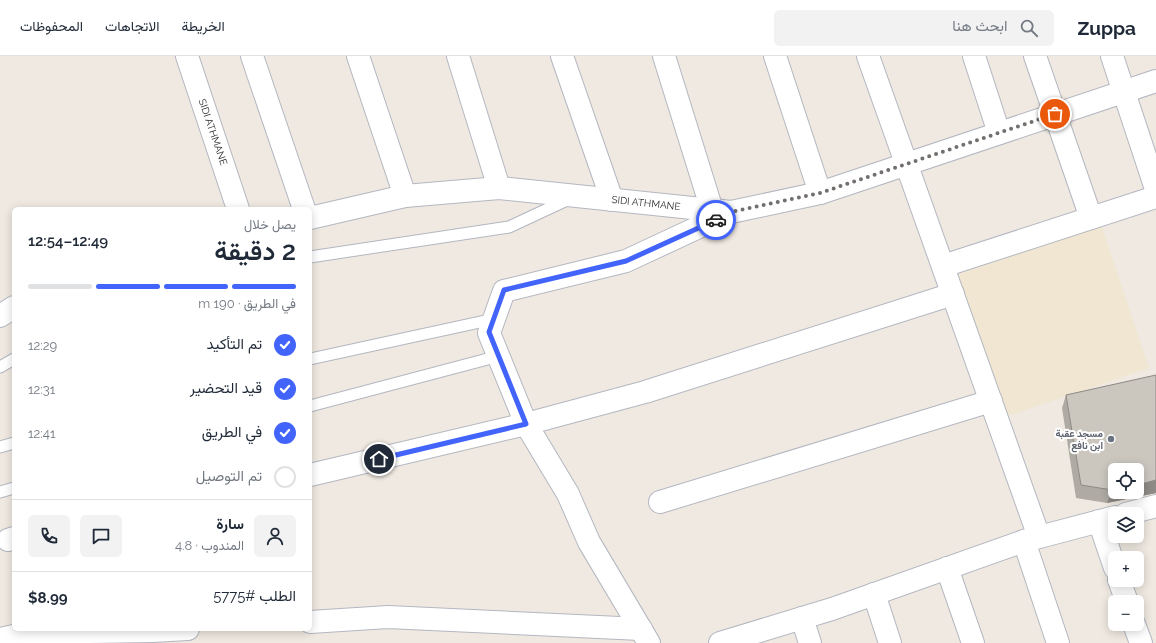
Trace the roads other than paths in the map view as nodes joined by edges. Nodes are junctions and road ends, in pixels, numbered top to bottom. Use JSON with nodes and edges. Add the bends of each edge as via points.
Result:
{"nodes":[{"id":1,"x":187,"y":56,"type":"edge"},
{"id":2,"x":252,"y":56,"type":"edge"},
{"id":3,"x":358,"y":56,"type":"edge"},
{"id":4,"x":458,"y":56,"type":"edge"},
{"id":5,"x":562,"y":56,"type":"edge"},
{"id":6,"x":664,"y":56,"type":"edge"},
{"id":7,"x":775,"y":56,"type":"edge"},
{"id":8,"x":868,"y":56,"type":"edge"},
{"id":9,"x":974,"y":56,"type":"edge"},
{"id":10,"x":1035,"y":56,"type":"edge"},
{"id":11,"x":1112,"y":56,"type":"edge"},
{"id":12,"x":1156,"y":81,"type":"edge"},
{"id":13,"x":1124,"y":91,"type":"junction"},
{"id":14,"x":1055,"y":114,"type":"junction"},
{"id":15,"x":999,"y":133,"type":"junction"},
{"id":16,"x":907,"y":164,"type":"junction"},
{"id":17,"x":499,"y":188,"type":"junction"},
{"id":18,"x":1156,"y":188,"type":"edge"},
{"id":19,"x":820,"y":193,"type":"junction"},
{"id":20,"x":405,"y":196,"type":"junction"},
{"id":21,"x":575,"y":196,"type":"junction"},
{"id":22,"x":1156,"y":197,"type":"edge"},
{"id":23,"x":612,"y":200,"type":"junction"},
{"id":24,"x":237,"y":207,"type":"edge"},
{"id":25,"x":303,"y":207,"type":"edge"},
{"id":26,"x":722,"y":211,"type":"junction"},
{"id":27,"x":312,"y":218,"type":"edge"},
{"id":28,"x":1091,"y":218,"type":"junction"},
{"id":29,"x":312,"y":257,"type":"edge"},
{"id":30,"x":943,"y":266,"type":"junction"},
{"id":31,"x":953,"y":294,"type":"junction"},
{"id":32,"x":12,"y":308,"type":"edge"},
{"id":33,"x":0,"y":316,"type":"edge"},
{"id":34,"x":494,"y":319,"type":"junction"},
{"id":35,"x":499,"y":356,"type":"junction"},
{"id":36,"x":12,"y":360,"type":"edge"},
{"id":37,"x":312,"y":360,"type":"edge"},
{"id":38,"x":0,"y":367,"type":"edge"},
{"id":39,"x":991,"y":401,"type":"junction"},
{"id":40,"x":312,"y":405,"type":"edge"},
{"id":41,"x":526,"y":424,"type":"junction"},
{"id":42,"x":12,"y":444,"type":"edge"},
{"id":43,"x":0,"y":447,"type":"edge"},
{"id":44,"x":312,"y":475,"type":"edge"},
{"id":45,"x":12,"y":489,"type":"edge"},
{"id":46,"x":0,"y":492,"type":"edge"},
{"id":47,"x":660,"y":502,"type":"dead end"},
{"id":48,"x":1156,"y":506,"type":"edge"},
{"id":49,"x":1144,"y":509,"type":"edge"},
{"id":50,"x":1107,"y":519,"type":"edge"},
{"id":51,"x":1032,"y":539,"type":"junction"},
{"id":52,"x":1112,"y":551,"type":"edge"},
{"id":53,"x":947,"y":568,"type":"junction"},
{"id":54,"x":874,"y":594,"type":"junction"},
{"id":55,"x":802,"y":618,"type":"junction"},
{"id":56,"x":312,"y":622,"type":"edge"},
{"id":57,"x":152,"y":631,"type":"edge"},
{"id":58,"x":1137,"y":631,"type":"edge"},
{"id":59,"x":645,"y":636,"type":"edge"},
{"id":60,"x":0,"y":639,"type":"edge"},
{"id":61,"x":727,"y":642,"type":"edge"},
{"id":62,"x":810,"y":643,"type":"edge"},
{"id":63,"x":890,"y":643,"type":"edge"},
{"id":64,"x":973,"y":643,"type":"edge"},
{"id":65,"x":1058,"y":643,"type":"edge"},
{"id":66,"x":1141,"y":643,"type":"edge"}],
"edges":[{"from":1,"to":24,"type":"street","name":"SIDI ATHMANE"},
{"from":2,"to":25,"type":"street"},
{"from":3,"to":20,"type":"street"},
{"from":4,"to":17,"type":"street"},
{"from":5,"to":23,"type":"street"},
{"from":6,"to":26,"type":"street"},
{"from":7,"to":19,"type":"street"},
{"from":8,"to":16,"type":"street"},
{"from":9,"to":15,"type":"street"},
{"from":10,"to":14,"type":"street"},
{"from":11,"to":13,"type":"street"},
{"from":12,"to":13,"type":"street","name":"SIDI ATHMANE"},
{"from":13,"to":14,"type":"street","name":"SIDI ATHMANE"},
{"from":13,"to":18,"type":"street"},
{"from":14,"to":15,"type":"street","name":"SIDI ATHMANE"},
{"from":14,"to":28,"type":"street"},
{"from":15,"to":16,"type":"street","name":"SIDI ATHMANE"},
{"from":16,"to":19,"type":"street","name":"SIDI ATHMANE"},
{"from":16,"to":30,"type":"street"},
{"from":17,"to":20,"type":"street","name":"SIDI ATHMANE"},
{"from":17,"to":21,"type":"street","name":"SIDI ATHMANE"},
{"from":19,"to":26,"type":"street","name":"SIDI ATHMANE"},
{"from":20,"to":27,"type":"street","name":"SIDI ATHMANE"},
{"from":21,"to":23,"type":"street","name":"SIDI ATHMANE"},
{"from":21,"to":29,"type":"lane","via":[[509,227]]},
{"from":22,"to":28,"type":"street"},
{"from":23,"to":26,"type":"street","name":"SIDI ATHMANE"},
{"from":26,"to":34,"type":"street","via":[[626,261],[504,290]]},
{"from":28,"to":30,"type":"street"},
{"from":30,"to":31,"type":"street"},
{"from":31,"to":39,"type":"street"},
{"from":31,"to":41,"type":"street","via":[[645,392]]},
{"from":32,"to":33,"type":"street"},
{"from":34,"to":35,"type":"street","via":[[489,332]]},
{"from":34,"to":37,"type":"lane"},
{"from":35,"to":40,"type":"lane"},
{"from":35,"to":41,"type":"street"},
{"from":36,"to":38,"type":"lane"},
{"from":39,"to":47,"type":"street"},
{"from":39,"to":51,"type":"street"},
{"from":41,"to":44,"type":"street"},
{"from":41,"to":59,"type":"street","via":[[568,494],[589,542]]},
{"from":42,"to":43,"type":"lane"},
{"from":45,"to":46,"type":"lane"},
{"from":48,"to":49,"type":"street"},
{"from":50,"to":51,"type":"street"},
{"from":50,"to":52,"type":"street"},
{"from":51,"to":53,"type":"street"},
{"from":51,"to":65,"type":"street"},
{"from":53,"to":54,"type":"street"},
{"from":53,"to":64,"type":"street"},
{"from":54,"to":55,"type":"street"},
{"from":54,"to":63,"type":"street"},
{"from":55,"to":61,"type":"street"},
{"from":55,"to":62,"type":"street"},
{"from":56,"to":59,"type":"street","via":[[388,617]]},
{"from":57,"to":60,"type":"street","via":[[27,633]]},
{"from":58,"to":66,"type":"street"}]}
